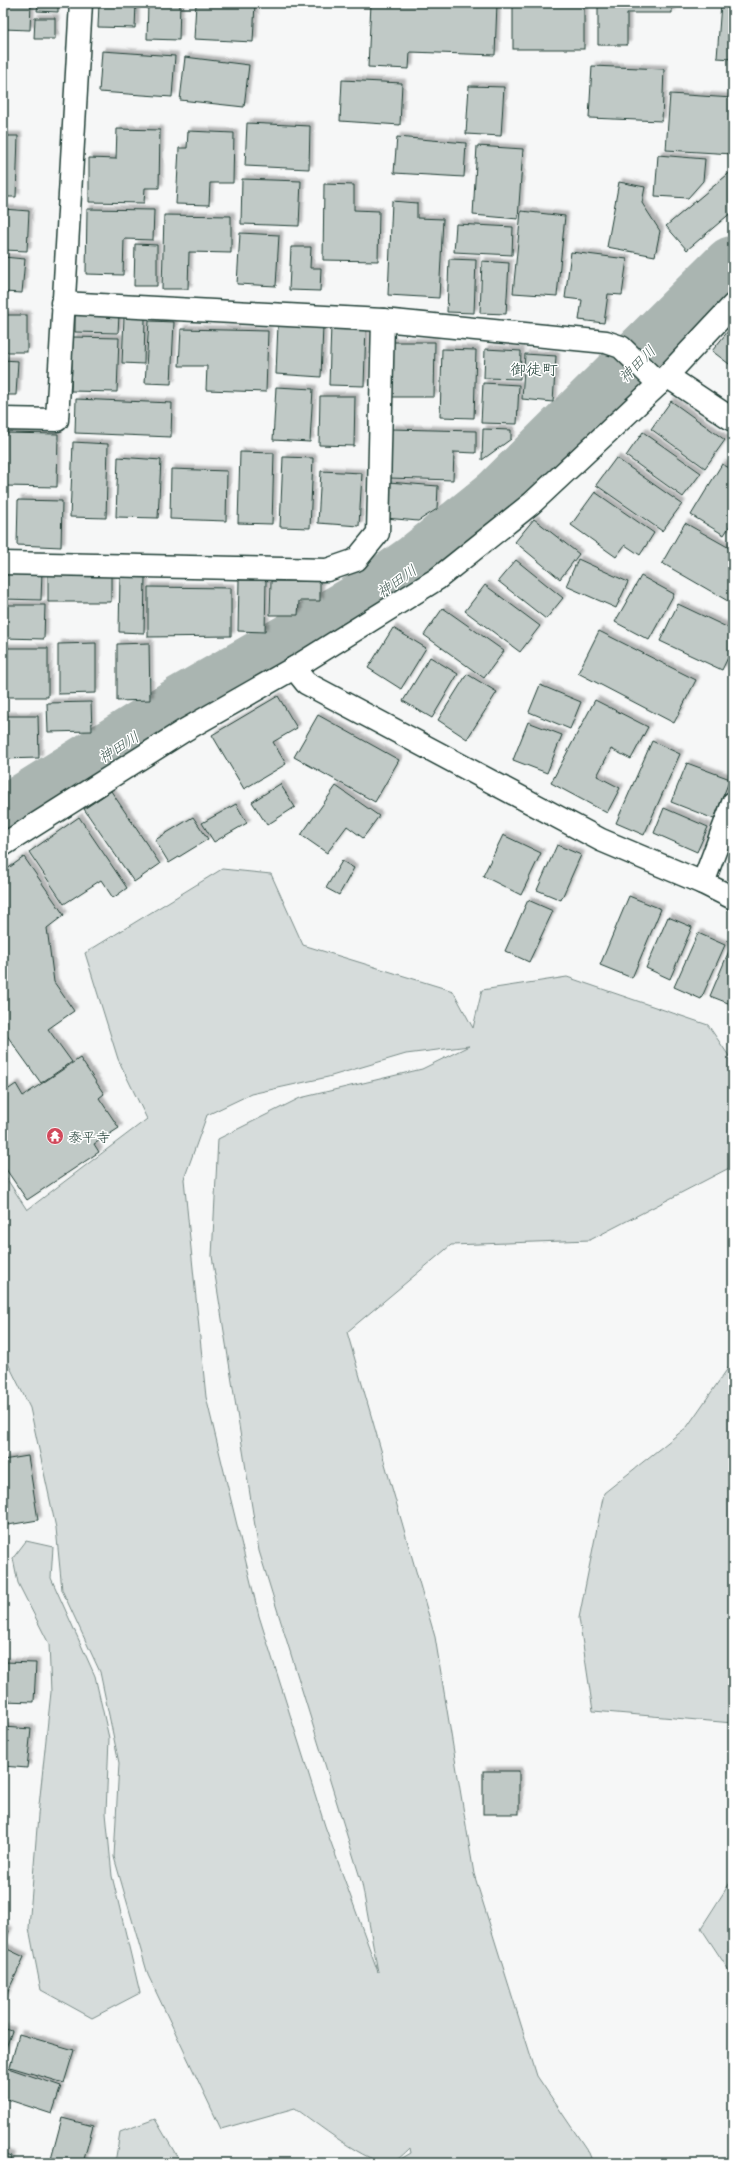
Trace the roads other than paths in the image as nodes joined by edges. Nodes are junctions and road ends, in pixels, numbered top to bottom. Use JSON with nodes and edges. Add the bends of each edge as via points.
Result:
{"nodes":[{"id":1,"x":81,"y":3,"type":"edge"},
{"id":2,"x":62,"y":303,"type":"junction"},
{"id":3,"x":733,"y":305,"type":"edge"},
{"id":4,"x":383,"y":320,"type":"junction"},
{"id":5,"x":659,"y":379,"type":"junction"},
{"id":6,"x":3,"y":419,"type":"edge"},
{"id":7,"x":733,"y":420,"type":"edge"},
{"id":8,"x":3,"y":563,"type":"edge"},
{"id":9,"x":294,"y":668,"type":"junction"},
{"id":10,"x":733,"y":803,"type":"edge"},
{"id":11,"x":3,"y":845,"type":"edge"},
{"id":12,"x":703,"y":883,"type":"junction"},
{"id":13,"x":733,"y":898,"type":"edge"}],
"edges":[{"from":1,"to":2,"type":"street"},
{"from":2,"to":4,"type":"street"},
{"from":2,"to":6,"type":"street","via":[[57,420]]},
{"from":3,"to":5,"type":"street"},
{"from":4,"to":5,"type":"street","via":[[606,342],[621,347]]},
{"from":4,"to":8,"type":"street","via":[[378,533],[356,560],[327,570]]},
{"from":5,"to":7,"type":"street"},
{"from":5,"to":9,"type":"street","via":[[532,504],[437,579]]},
{"from":9,"to":11,"type":"street","via":[[185,730]]},
{"from":9,"to":12,"type":"street","via":[[306,683],[594,836]]},
{"from":10,"to":12,"type":"street"},
{"from":12,"to":13,"type":"street"}]}
